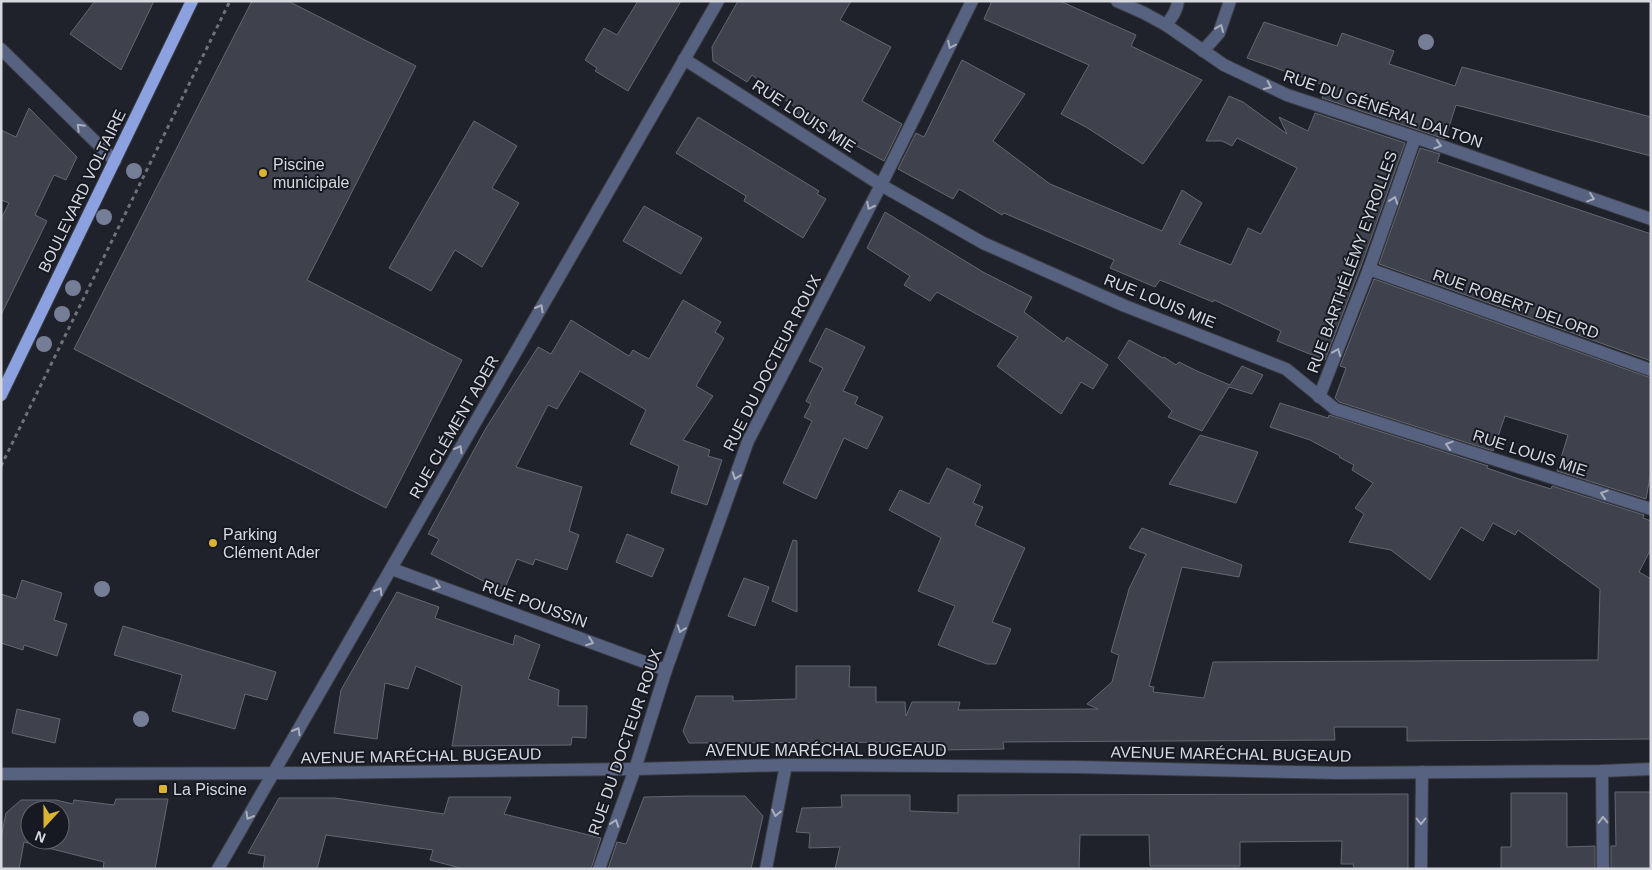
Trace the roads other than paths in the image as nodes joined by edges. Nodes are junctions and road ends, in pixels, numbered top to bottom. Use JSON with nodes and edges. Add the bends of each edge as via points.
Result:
{"nodes":[{"id":1,"x":192,"y":1,"type":"edge"},
{"id":2,"x":718,"y":1,"type":"edge"},
{"id":3,"x":972,"y":1,"type":"edge"},
{"id":4,"x":1117,"y":1,"type":"edge"},
{"id":5,"x":1178,"y":1,"type":"edge"},
{"id":6,"x":1230,"y":1,"type":"edge"},
{"id":7,"x":1166,"y":25,"type":"junction"},
{"id":8,"x":1,"y":49,"type":"edge"},
{"id":9,"x":1203,"y":51,"type":"junction"},
{"id":10,"x":684,"y":59,"type":"junction"},
{"id":11,"x":1415,"y":138,"type":"junction"},
{"id":12,"x":115,"y":161,"type":"junction"},
{"id":13,"x":881,"y":185,"type":"junction"},
{"id":14,"x":1651,"y":219,"type":"edge"},
{"id":15,"x":1369,"y":268,"type":"junction"},
{"id":16,"x":1651,"y":370,"type":"edge"},
{"id":17,"x":1,"y":395,"type":"edge"},
{"id":18,"x":1319,"y":397,"type":"junction"},
{"id":19,"x":1651,"y":509,"type":"edge"},
{"id":20,"x":392,"y":569,"type":"junction"},
{"id":21,"x":666,"y":670,"type":"junction"},
{"id":22,"x":786,"y":765,"type":"junction"},
{"id":23,"x":635,"y":769,"type":"junction"},
{"id":24,"x":1651,"y":769,"type":"edge"},
{"id":25,"x":1602,"y":771,"type":"junction"},
{"id":26,"x":1422,"y":772,"type":"junction"},
{"id":27,"x":1,"y":774,"type":"edge"},
{"id":28,"x":273,"y":774,"type":"junction"},
{"id":29,"x":218,"y":869,"type":"edge"},
{"id":30,"x":599,"y":869,"type":"edge"},
{"id":31,"x":766,"y":869,"type":"edge"},
{"id":32,"x":1421,"y":869,"type":"edge"},
{"id":33,"x":1604,"y":869,"type":"edge"}],
"edges":[{"from":1,"to":12,"type":"main road","name":"BOULEVARD VOLTAIRE"},
{"from":2,"to":10,"type":"street","name":"RUE CLÉMENT ADER"},
{"from":3,"to":13,"type":"street","name":"RUE DU DOCTEUR ROUX","one_way":true},
{"from":4,"to":7,"type":"street","name":"RUE DU GÉNÉRAL DALTON"},
{"from":5,"to":7,"type":"street"},
{"from":9,"to":6,"type":"street","one_way":true,"via":[[1219,33]]},
{"from":7,"to":9,"type":"street","name":"RUE DU GÉNÉRAL DALTON"},
{"from":12,"to":8,"type":"street","one_way":true},
{"from":9,"to":11,"type":"street","name":"RUE DU GÉNÉRAL DALTON","one_way":true,"via":[[1224,65],[1287,95]]},
{"from":10,"to":13,"type":"street","name":"RUE LOUIS MIE"},
{"from":20,"to":10,"type":"street","name":"RUE CLÉMENT ADER","one_way":true},
{"from":11,"to":14,"type":"street","name":"RUE DU GÉNÉRAL DALTON","one_way":true},
{"from":15,"to":11,"type":"street","name":"RUE BARTHÉLÉMY EYROLLES","one_way":true},
{"from":12,"to":17,"type":"main road","name":"BOULEVARD VOLTAIRE"},
{"from":13,"to":18,"type":"street","name":"RUE LOUIS MIE","via":[[983,243],[1125,306],[1286,369]]},
{"from":13,"to":21,"type":"street","name":"RUE DU DOCTEUR ROUX","one_way":true,"via":[[748,442]]},
{"from":15,"to":16,"type":"street","name":"RUE ROBERT DELORD"},
{"from":18,"to":15,"type":"street","name":"RUE BARTHÉLÉMY EYROLLES","one_way":true},
{"from":19,"to":18,"type":"street","name":"RUE LOUIS MIE","one_way":true,"via":[[1334,409]]},
{"from":20,"to":21,"type":"street","name":"RUE POUSSIN","one_way":true},
{"from":28,"to":20,"type":"street","name":"RUE CLÉMENT ADER","one_way":true},
{"from":21,"to":23,"type":"street","name":"RUE DU DOCTEUR ROUX"},
{"from":22,"to":23,"type":"street","name":"AVENUE MARÉCHAL BUGEAUD"},
{"from":22,"to":26,"type":"street","name":"AVENUE MARÉCHAL BUGEAUD"},
{"from":22,"to":31,"type":"street","one_way":true},
{"from":23,"to":28,"type":"street","name":"AVENUE MARÉCHAL BUGEAUD"},
{"from":30,"to":23,"type":"street","name":"RUE DU DOCTEUR ROUX","one_way":true},
{"from":24,"to":25,"type":"street","name":"AVENUE MARÉCHAL BUGEAUD"},
{"from":25,"to":26,"type":"street","name":"AVENUE MARÉCHAL BUGEAUD"},
{"from":33,"to":25,"type":"street","one_way":true},
{"from":26,"to":32,"type":"street","one_way":true},
{"from":27,"to":28,"type":"street","name":"AVENUE MARÉCHAL BUGEAUD"},
{"from":28,"to":29,"type":"street","name":"RUE CLÉMENT ADER","one_way":true}]}
